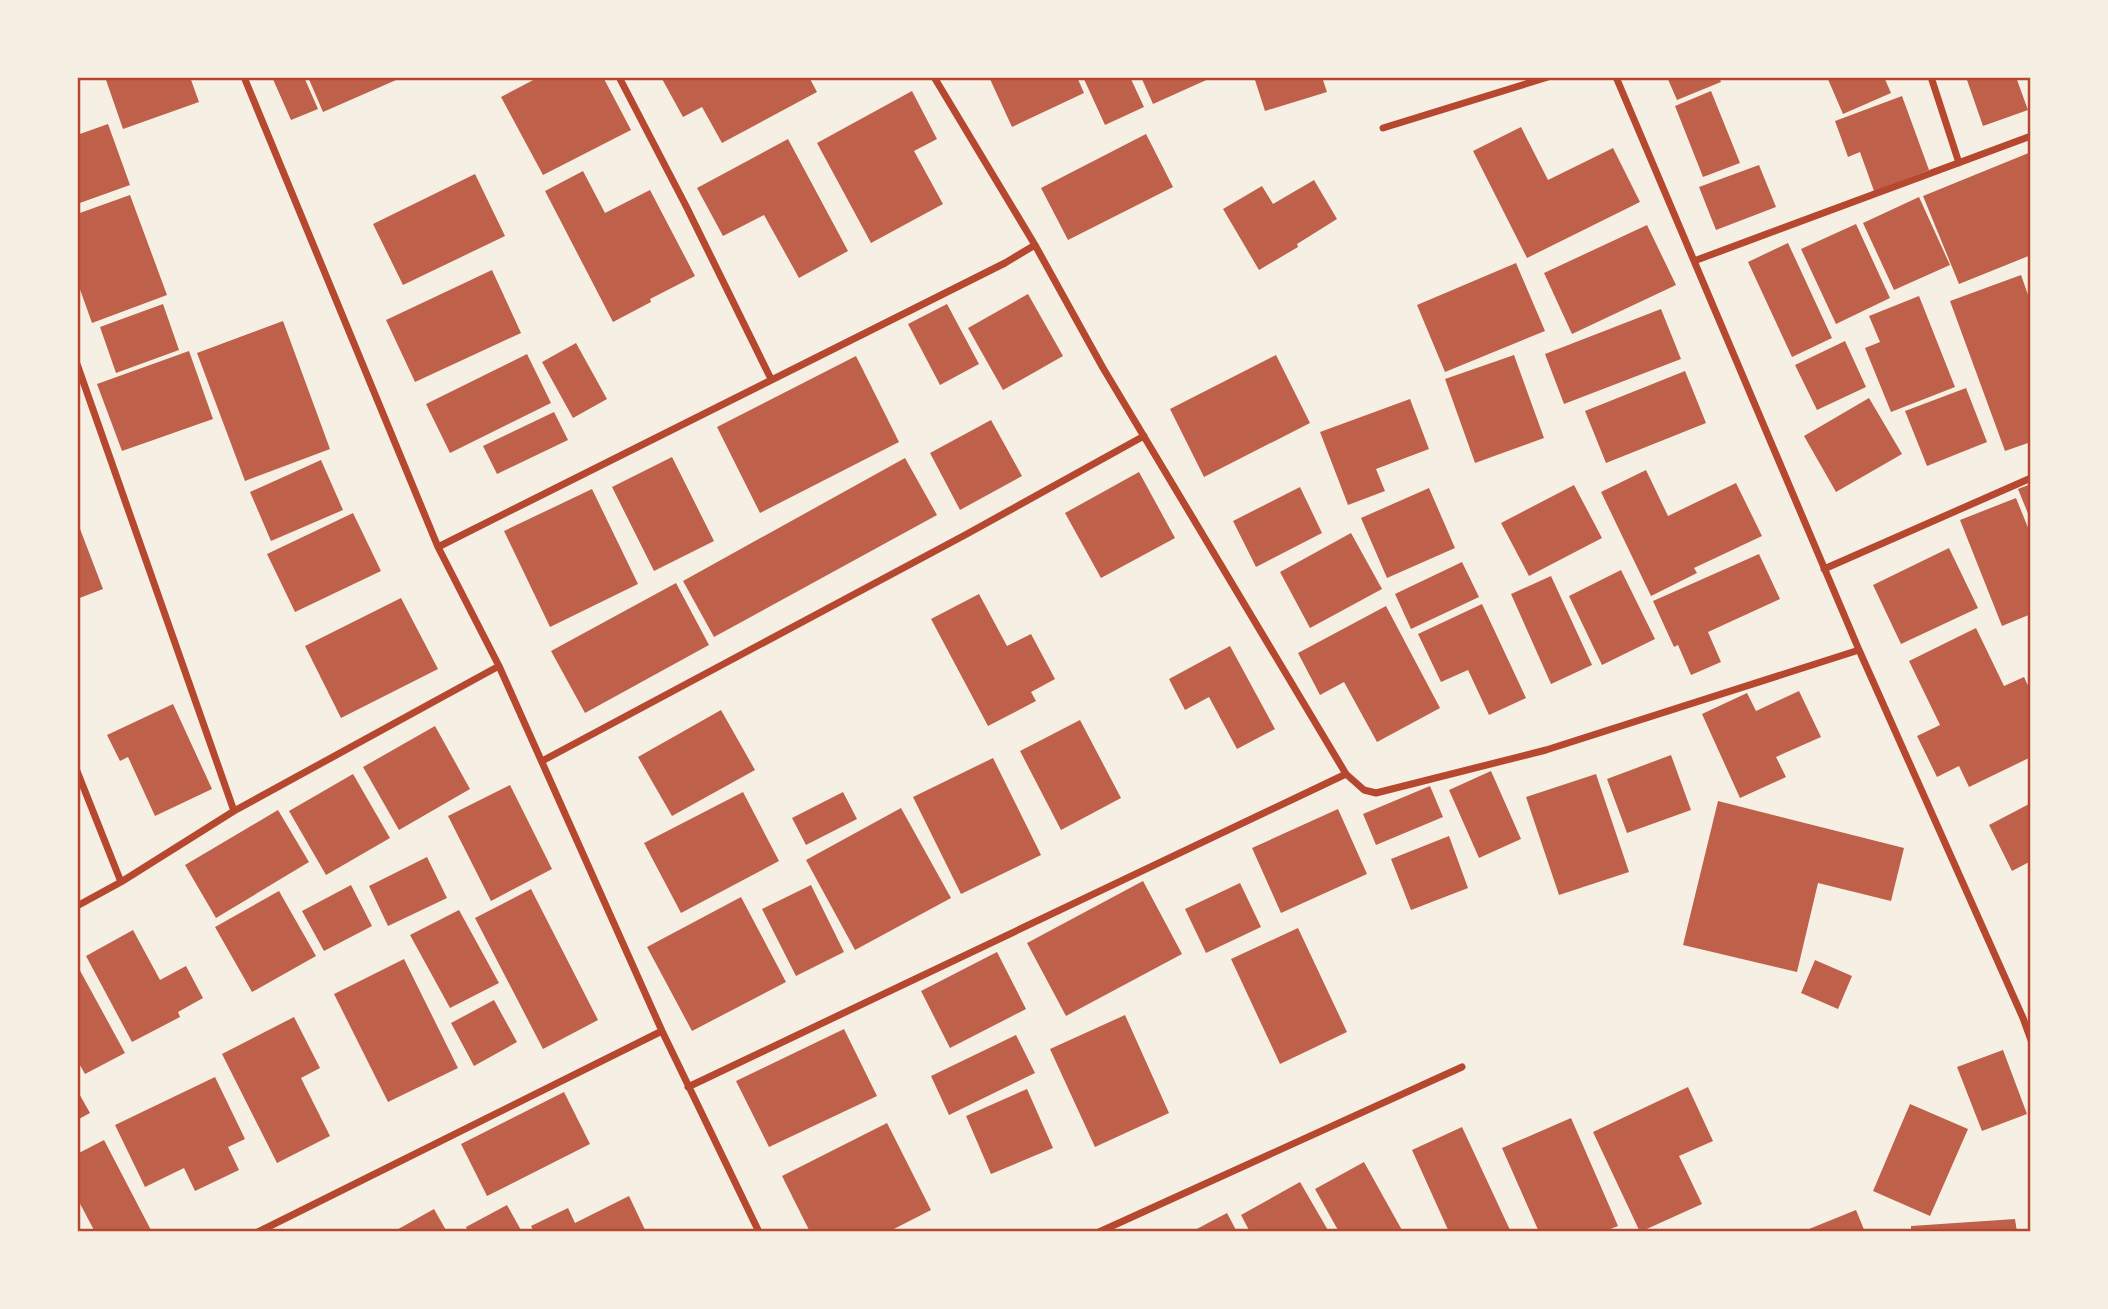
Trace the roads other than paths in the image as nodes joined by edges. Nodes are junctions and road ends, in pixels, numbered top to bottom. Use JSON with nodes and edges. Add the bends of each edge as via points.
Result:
{"nodes":[{"id":1,"x":244,"y":77,"type":"edge"},
{"id":2,"x":619,"y":77,"type":"edge"},
{"id":3,"x":934,"y":77,"type":"edge"},
{"id":4,"x":1548,"y":77,"type":"edge"},
{"id":5,"x":1616,"y":77,"type":"edge"},
{"id":6,"x":1931,"y":77,"type":"edge"},
{"id":7,"x":1383,"y":128,"type":"dead end"},
{"id":8,"x":2031,"y":136,"type":"edge"},
{"id":9,"x":1959,"y":163,"type":"junction"},
{"id":10,"x":1035,"y":245,"type":"junction"},
{"id":11,"x":1695,"y":261,"type":"junction"},
{"id":12,"x":77,"y":364,"type":"edge"},
{"id":13,"x":771,"y":379,"type":"junction"},
{"id":14,"x":1144,"y":436,"type":"junction"},
{"id":15,"x":2031,"y":478,"type":"edge"},
{"id":16,"x":438,"y":547,"type":"junction"},
{"id":17,"x":1825,"y":569,"type":"junction"},
{"id":18,"x":1859,"y":650,"type":"junction"},
{"id":19,"x":499,"y":666,"type":"junction"},
{"id":20,"x":542,"y":761,"type":"junction"},
{"id":21,"x":77,"y":771,"type":"edge"},
{"id":22,"x":1346,"y":774,"type":"junction"},
{"id":23,"x":234,"y":811,"type":"junction"},
{"id":24,"x":121,"y":882,"type":"junction"},
{"id":25,"x":77,"y":906,"type":"edge"},
{"id":26,"x":2027,"y":1017,"type":"edge"},
{"id":27,"x":662,"y":1031,"type":"junction"},
{"id":28,"x":2031,"y":1040,"type":"edge"},
{"id":29,"x":1462,"y":1067,"type":"dead end"},
{"id":30,"x":688,"y":1087,"type":"junction"},
{"id":31,"x":258,"y":1232,"type":"edge"},
{"id":32,"x":759,"y":1232,"type":"edge"},
{"id":33,"x":1099,"y":1232,"type":"edge"}],
"edges":[{"from":1,"to":16,"type":"street"},
{"from":2,"to":13,"type":"street"},
{"from":3,"to":10,"type":"street"},
{"from":4,"to":7,"type":"street"},
{"from":5,"to":11,"type":"street"},
{"from":6,"to":9,"type":"street"},
{"from":8,"to":9,"type":"street"},
{"from":9,"to":11,"type":"street"},
{"from":10,"to":13,"type":"street"},
{"from":10,"to":14,"type":"street"},
{"from":11,"to":17,"type":"street"},
{"from":12,"to":23,"type":"street"},
{"from":13,"to":16,"type":"street"},
{"from":14,"to":20,"type":"street"},
{"from":14,"to":22,"type":"street"},
{"from":15,"to":17,"type":"street"},
{"from":16,"to":19,"type":"street"},
{"from":17,"to":18,"type":"street"},
{"from":18,"to":22,"type":"street","via":[[1546,750],[1390,790],[1364,790]]},
{"from":18,"to":26,"type":"street"},
{"from":19,"to":20,"type":"street"},
{"from":19,"to":23,"type":"street"},
{"from":20,"to":27,"type":"street"},
{"from":21,"to":24,"type":"street"},
{"from":22,"to":30,"type":"street"},
{"from":23,"to":24,"type":"street"},
{"from":24,"to":25,"type":"street"},
{"from":26,"to":28,"type":"street"},
{"from":27,"to":30,"type":"street"},
{"from":27,"to":31,"type":"street"},
{"from":29,"to":33,"type":"street"},
{"from":30,"to":32,"type":"street"}]}
